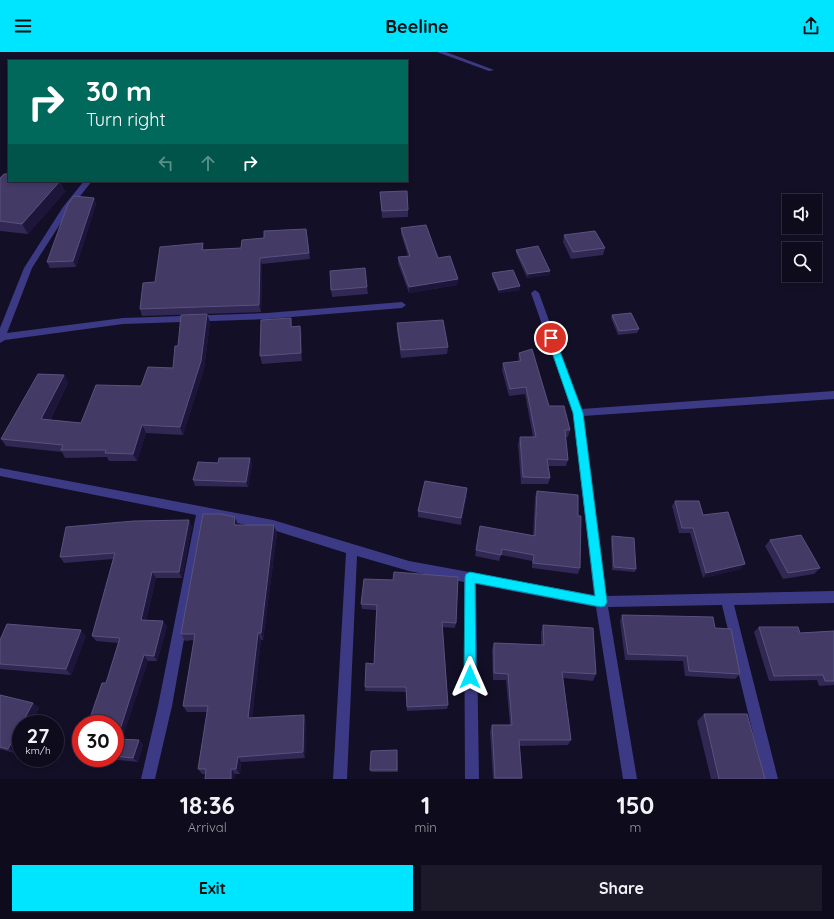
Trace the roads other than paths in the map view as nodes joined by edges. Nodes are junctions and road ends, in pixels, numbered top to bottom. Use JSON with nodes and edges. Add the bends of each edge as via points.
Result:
{"nodes":[{"id":1,"x":440,"y":52,"type":"edge"},
{"id":2,"x":491,"y":70,"type":"dead end"},
{"id":3,"x":87,"y":182,"type":"edge"},
{"id":4,"x":535,"y":293,"type":"dead end"},
{"id":5,"x":402,"y":305,"type":"dead end"},
{"id":6,"x":0,"y":338,"type":"edge"},
{"id":7,"x":834,"y":395,"type":"edge"},
{"id":8,"x":578,"y":413,"type":"junction"},
{"id":9,"x":0,"y":472,"type":"edge"},
{"id":10,"x":202,"y":511,"type":"junction"},
{"id":11,"x":352,"y":549,"type":"junction"},
{"id":12,"x":470,"y":577,"type":"junction"},
{"id":13,"x":834,"y":597,"type":"edge"},
{"id":14,"x":727,"y":600,"type":"junction"},
{"id":15,"x":601,"y":602,"type":"junction"},
{"id":16,"x":148,"y":779,"type":"edge"},
{"id":17,"x":340,"y":779,"type":"edge"},
{"id":18,"x":472,"y":779,"type":"edge"},
{"id":19,"x":630,"y":779,"type":"edge"},
{"id":20,"x":771,"y":779,"type":"edge"}],
"edges":[{"from":1,"to":2,"type":"street"},
{"from":3,"to":6,"type":"street","via":[[66,209],[28,268]]},
{"from":4,"to":8,"type":"street"},
{"from":5,"to":6,"type":"street","via":[[267,316],[123,322]]},
{"from":7,"to":8,"type":"street"},
{"from":8,"to":15,"type":"street"},
{"from":9,"to":10,"type":"street"},
{"from":10,"to":11,"type":"street","via":[[273,524]]},
{"from":10,"to":16,"type":"street","via":[[180,636]]},
{"from":11,"to":12,"type":"street","via":[[409,566]]},
{"from":11,"to":17,"type":"street"},
{"from":12,"to":15,"type":"street"},
{"from":12,"to":18,"type":"street"},
{"from":13,"to":14,"type":"street"},
{"from":14,"to":15,"type":"street"},
{"from":14,"to":20,"type":"street"},
{"from":15,"to":19,"type":"street"}]}
